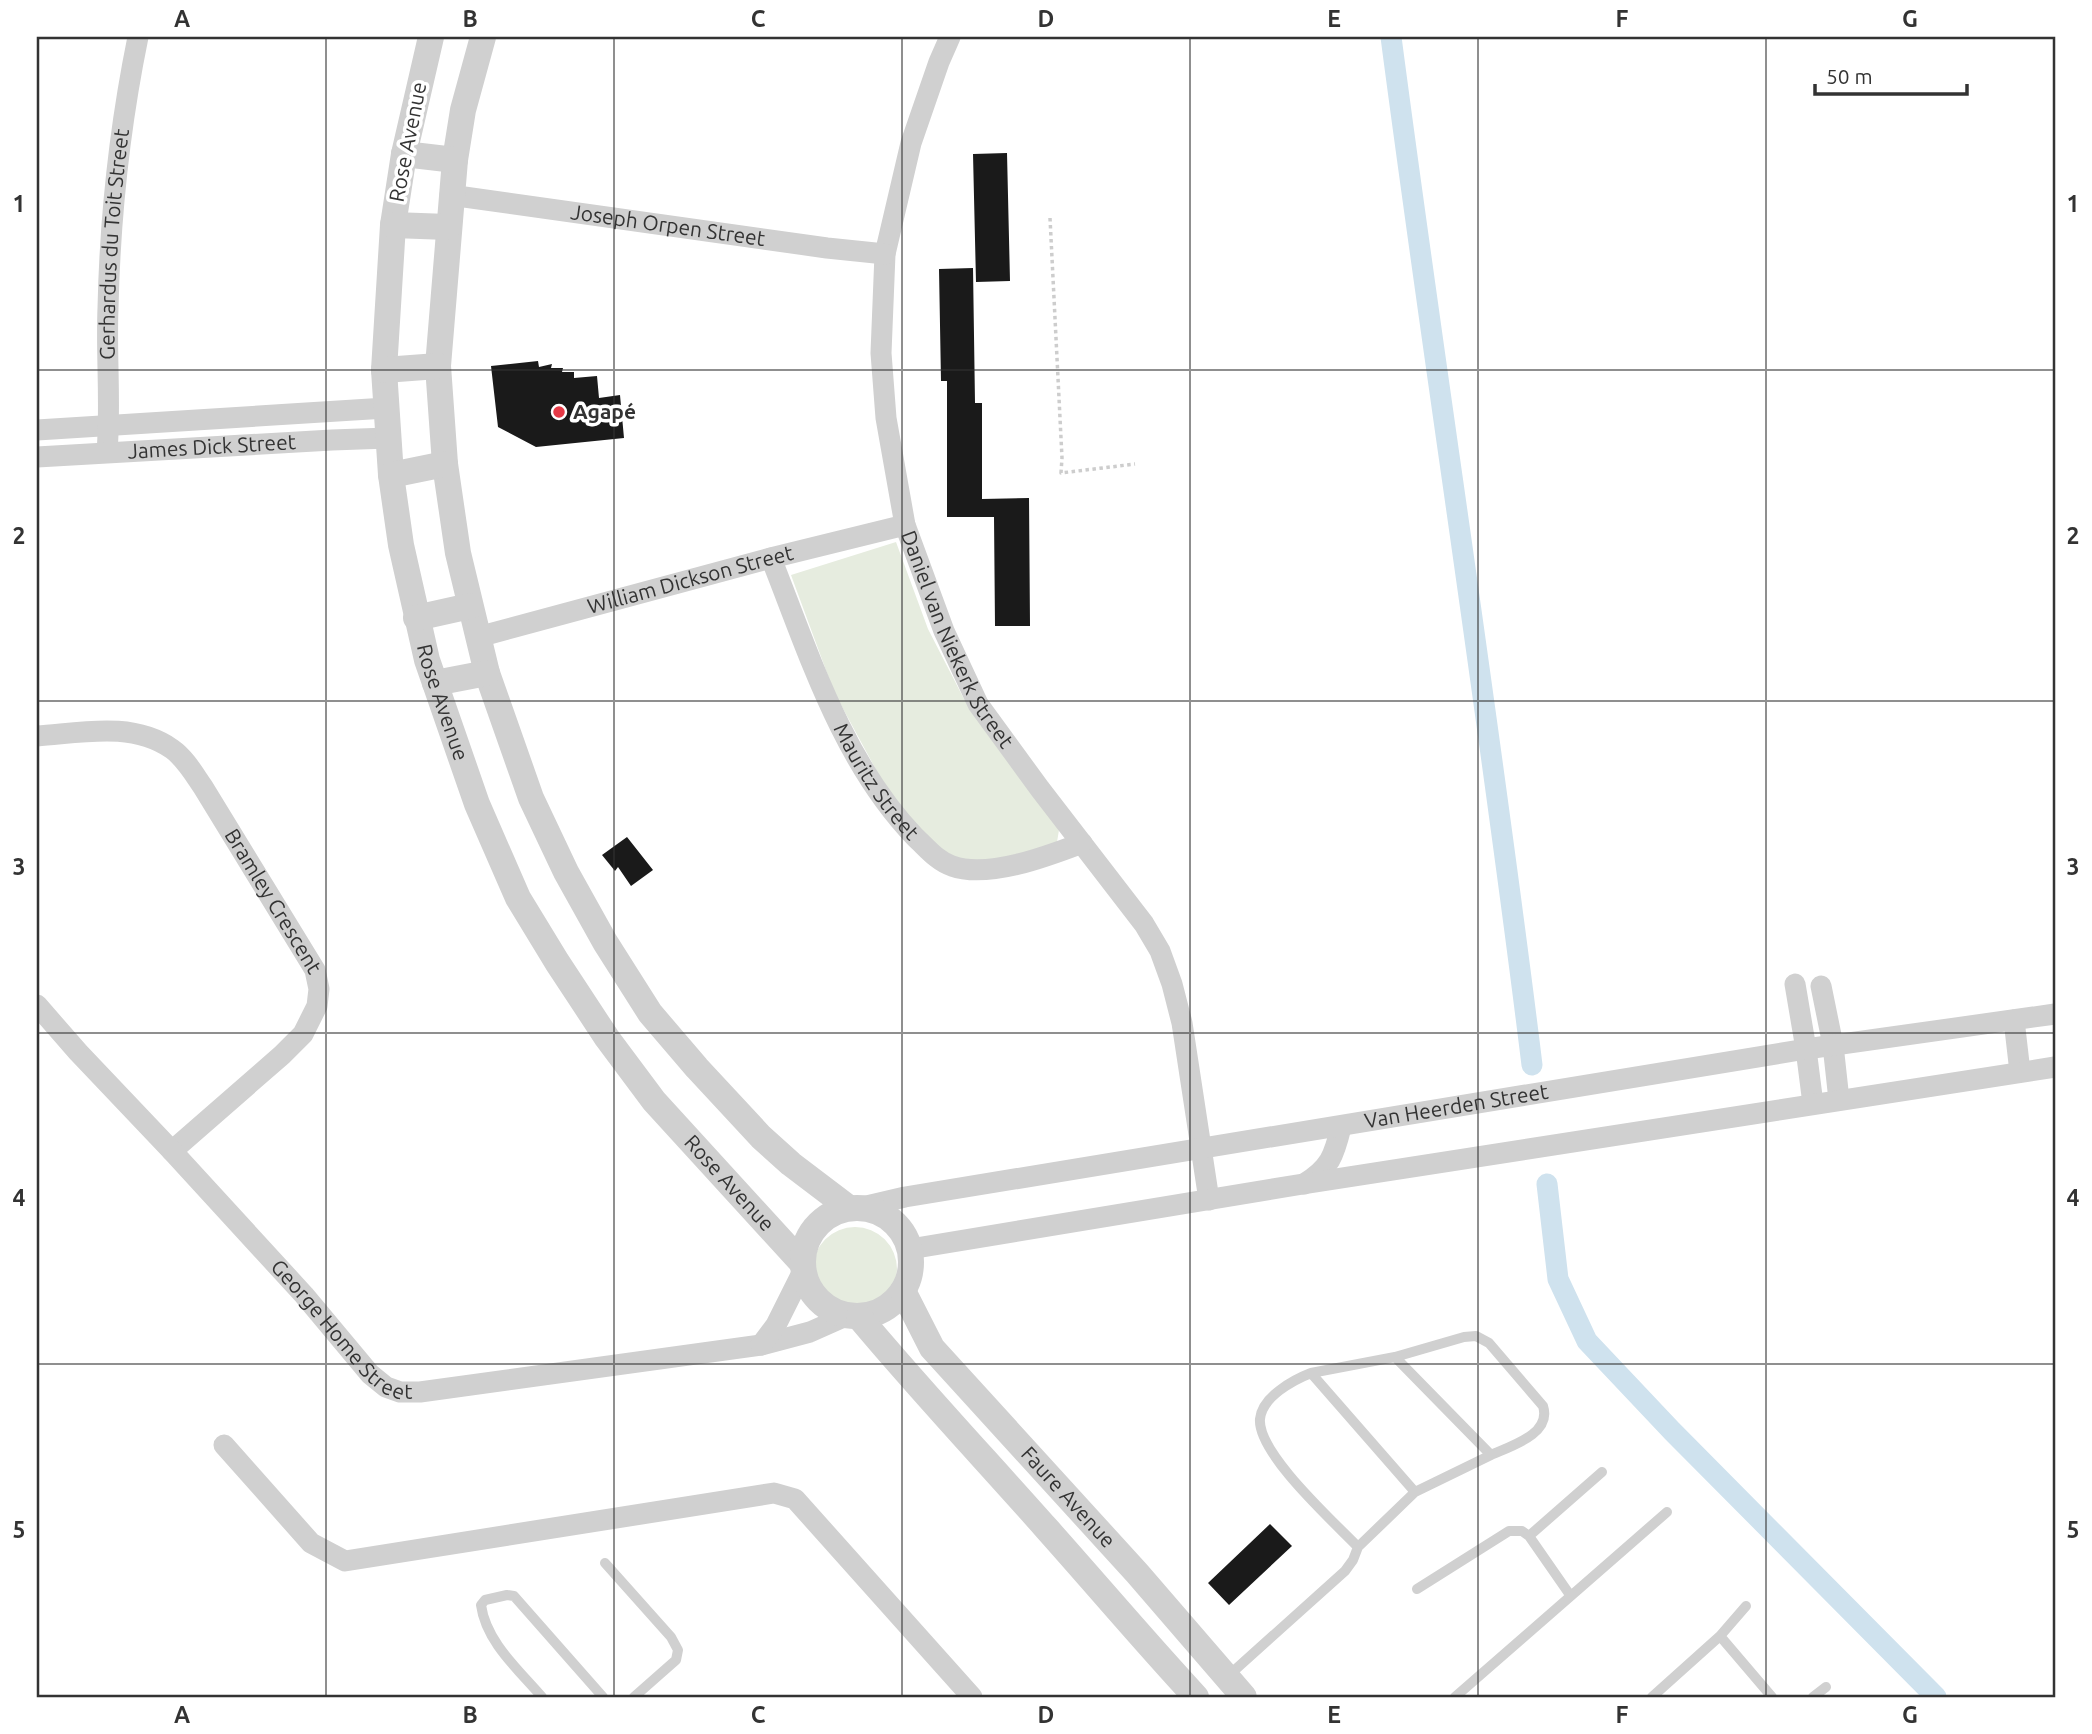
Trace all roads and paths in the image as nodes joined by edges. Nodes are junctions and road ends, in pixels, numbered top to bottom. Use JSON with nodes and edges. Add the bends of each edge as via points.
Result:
{"nodes":[{"id":1,"x":138,"y":37,"type":"edge"},
{"id":2,"x":431,"y":37,"type":"edge"},
{"id":3,"x":484,"y":37,"type":"edge"},
{"id":4,"x":948,"y":37,"type":"edge"},
{"id":5,"x":404,"y":154,"type":"junction"},
{"id":6,"x":455,"y":160,"type":"junction"},
{"id":7,"x":450,"y":195,"type":"junction"},
{"id":8,"x":1050,"y":218,"type":"dead end"},
{"id":9,"x":393,"y":225,"type":"junction"},
{"id":10,"x":448,"y":227,"type":"junction"},
{"id":11,"x":885,"y":254,"type":"junction"},
{"id":12,"x":438,"y":366,"type":"junction"},
{"id":13,"x":384,"y":370,"type":"junction"},
{"id":14,"x":386,"y":408,"type":"junction"},
{"id":15,"x":109,"y":424,"type":"junction"},
{"id":16,"x":37,"y":430,"type":"edge"},
{"id":17,"x":388,"y":438,"type":"junction"},
{"id":18,"x":107,"y":452,"type":"junction"},
{"id":19,"x":37,"y":457,"type":"edge"},
{"id":20,"x":445,"y":464,"type":"junction"},
{"id":21,"x":1135,"y":464,"type":"dead end"},
{"id":22,"x":391,"y":475,"type":"junction"},
{"id":23,"x":905,"y":525,"type":"junction"},
{"id":24,"x":771,"y":558,"type":"junction"},
{"id":25,"x":470,"y":606,"type":"junction"},
{"id":26,"x":416,"y":618,"type":"junction"},
{"id":27,"x":478,"y":637,"type":"junction"},
{"id":28,"x":487,"y":673,"type":"junction"},
{"id":29,"x":435,"y":683,"type":"junction"},
{"id":30,"x":37,"y":736,"type":"edge"},
{"id":31,"x":1082,"y":843,"type":"junction"},
{"id":32,"x":1795,"y":984,"type":"dead end"},
{"id":33,"x":1821,"y":986,"type":"dead end"},
{"id":34,"x":37,"y":1004,"type":"edge"},
{"id":35,"x":2055,"y":1014,"type":"edge"},
{"id":36,"x":2014,"y":1020,"type":"junction"},
{"id":37,"x":1833,"y":1045,"type":"junction"},
{"id":38,"x":1806,"y":1049,"type":"junction"},
{"id":39,"x":2055,"y":1067,"type":"edge"},
{"id":40,"x":2020,"y":1072,"type":"junction"},
{"id":41,"x":1839,"y":1100,"type":"junction"},
{"id":42,"x":1813,"y":1104,"type":"junction"},
{"id":43,"x":1340,"y":1127,"type":"junction"},
{"id":44,"x":1203,"y":1148,"type":"junction"},
{"id":45,"x":172,"y":1151,"type":"junction"},
{"id":46,"x":1303,"y":1184,"type":"junction"},
{"id":47,"x":1209,"y":1200,"type":"junction"},
{"id":48,"x":853,"y":1208,"type":"junction"},
{"id":49,"x":910,"y":1249,"type":"junction"},
{"id":50,"x":802,"y":1267,"type":"junction"},
{"id":51,"x":903,"y":1291,"type":"junction"},
{"id":52,"x":853,"y":1317,"type":"junction"},
{"id":53,"x":761,"y":1345,"type":"junction"},
{"id":54,"x":1395,"y":1357,"type":"junction"},
{"id":55,"x":1311,"y":1373,"type":"junction"},
{"id":56,"x":224,"y":1445,"type":"dead end"},
{"id":57,"x":1491,"y":1455,"type":"junction"},
{"id":58,"x":1602,"y":1472,"type":"dead end"},
{"id":59,"x":1415,"y":1492,"type":"junction"},
{"id":60,"x":1070,"y":1499,"type":"junction"},
{"id":61,"x":1667,"y":1512,"type":"dead end"},
{"id":62,"x":1048,"y":1530,"type":"junction"},
{"id":63,"x":1529,"y":1536,"type":"junction"},
{"id":64,"x":1358,"y":1547,"type":"junction"},
{"id":65,"x":605,"y":1563,"type":"dead end"},
{"id":66,"x":1417,"y":1589,"type":"dead end"},
{"id":67,"x":1570,"y":1595,"type":"junction"},
{"id":68,"x":1746,"y":1606,"type":"dead end"},
{"id":69,"x":1720,"y":1636,"type":"junction"},
{"id":70,"x":1826,"y":1687,"type":"dead end"},
{"id":71,"x":1232,"y":1689,"type":"edge"},
{"id":72,"x":542,"y":1697,"type":"edge"},
{"id":73,"x":603,"y":1697,"type":"edge"},
{"id":74,"x":634,"y":1697,"type":"edge"},
{"id":75,"x":972,"y":1697,"type":"edge"},
{"id":76,"x":1196,"y":1697,"type":"edge"},
{"id":77,"x":1455,"y":1697,"type":"edge"},
{"id":78,"x":1652,"y":1697,"type":"edge"},
{"id":79,"x":1772,"y":1697,"type":"edge"},
{"id":80,"x":1813,"y":1697,"type":"edge"}],
"edges":[{"from":1,"to":15,"type":"street","name":"Gerhardus du Toit Street","via":[[111,233]]},
{"from":2,"to":5,"type":"street","name":"Rose Avenue"},
{"from":3,"to":6,"type":"street","via":[[463,110]]},
{"from":4,"to":11,"type":"street","name":"Daniel van Niekerk Street","via":[[911,144]]},
{"from":5,"to":6,"type":"street"},
{"from":5,"to":9,"type":"street","name":"Rose Avenue"},
{"from":6,"to":7,"type":"street"},
{"from":7,"to":10,"type":"street"},
{"from":7,"to":11,"type":"street","name":"Joseph Orpen Street"},
{"from":8,"to":21,"type":"path","via":[[1061,473]]},
{"from":9,"to":10,"type":"street"},
{"from":9,"to":13,"type":"street","name":"Rose Avenue"},
{"from":10,"to":12,"type":"street"},
{"from":11,"to":23,"type":"street","name":"Daniel van Niekerk Street","via":[[881,353],[886,418]]},
{"from":12,"to":13,"type":"street"},
{"from":12,"to":20,"type":"street"},
{"from":13,"to":14,"type":"street","name":"Rose Avenue"},
{"from":14,"to":15,"type":"street","name":"James Dick Street"},
{"from":14,"to":17,"type":"street","name":"Rose Avenue"},
{"from":15,"to":16,"type":"street","name":"James Dick Street"},
{"from":15,"to":18,"type":"street","name":"Gerhardus du Toit Street"},
{"from":17,"to":18,"type":"street","name":"James Dick Street"},
{"from":17,"to":22,"type":"street","name":"Rose Avenue"},
{"from":18,"to":19,"type":"street","name":"James Dick Street"},
{"from":20,"to":22,"type":"street"},
{"from":20,"to":25,"type":"street"},
{"from":22,"to":26,"type":"street","name":"Rose Avenue"},
{"from":23,"to":24,"type":"street","name":"William Dickson Street"},
{"from":23,"to":31,"type":"street","name":"Daniel van Niekerk Street","via":[[944,631],[978,704]]},
{"from":24,"to":27,"type":"street","name":"William Dickson Street"},
{"from":24,"to":31,"type":"street","name":"Mauritz Street","via":[[818,678],[858,761],[892,813],[930,852],[940,861],[973,870],[1014,865]]},
{"from":25,"to":26,"type":"street"},
{"from":25,"to":27,"type":"street"},
{"from":26,"to":29,"type":"street","name":"Rose Avenue"},
{"from":27,"to":28,"type":"street"},
{"from":28,"to":29,"type":"street"},
{"from":28,"to":48,"type":"street","via":[[531,798],[560,860],[650,1013],[761,1137]]},
{"from":29,"to":50,"type":"street","name":"Rose Avenue","via":[[477,804],[518,898],[557,962],[654,1101]]},
{"from":30,"to":45,"type":"street","name":"Bramley Crescent","via":[[107,730],[134,733],[173,749],[203,787],[314,970],[317,1006],[303,1034]]},
{"from":31,"to":44,"type":"street","name":"Daniel van Niekerk Street","via":[[1160,951],[1182,1023]]},
{"from":32,"to":38,"type":"street"},
{"from":33,"to":37,"type":"street"},
{"from":34,"to":45,"type":"street","name":"George Home Street"},
{"from":35,"to":36,"type":"street","name":"Van Heerden Street"},
{"from":36,"to":37,"type":"street","name":"Van Heerden Street"},
{"from":36,"to":40,"type":"street"},
{"from":37,"to":38,"type":"street","name":"Van Heerden Street"},
{"from":37,"to":41,"type":"street"},
{"from":38,"to":42,"type":"street"},
{"from":38,"to":43,"type":"street","name":"Van Heerden Street"},
{"from":39,"to":40,"type":"street"},
{"from":40,"to":41,"type":"street"},
{"from":41,"to":42,"type":"street"},
{"from":42,"to":46,"type":"street"},
{"from":43,"to":44,"type":"street","name":"Van Heerden Street"},
{"from":43,"to":46,"type":"street","via":[[1335,1153],[1322,1172]]},
{"from":44,"to":47,"type":"street","name":"Daniel van Niekerk Street"},
{"from":44,"to":48,"type":"street","name":"Van Heerden Street"},
{"from":45,"to":53,"type":"street","name":"George Home Street","via":[[370,1374],[400,1392]]},
{"from":46,"to":47,"type":"street"},
{"from":47,"to":49,"type":"street"},
{"from":48,"to":49,"type":"street","via":[[885,1215],[896,1224]]},
{"from":48,"to":50,"type":"street","via":[[821,1221],[804,1247]]},
{"from":49,"to":51,"type":"street","via":[[911,1268]]},
{"from":50,"to":52,"type":"street","via":[[817,1300]]},
{"from":50,"to":53,"type":"street","via":[[776,1325]]},
{"from":51,"to":52,"type":"street","via":[[889,1307]]},
{"from":51,"to":60,"type":"street","name":"Faure Avenue","via":[[932,1348]]},
{"from":52,"to":53,"type":"street","name":"George Home Street"},
{"from":52,"to":62,"type":"street","name":"Faure Avenue"},
{"from":54,"to":55,"type":"lane"},
{"from":54,"to":57,"type":"lane"},
{"from":54,"to":57,"type":"lane","via":[[1464,1337],[1476,1336],[1489,1343],[1545,1413],[1540,1429]]},
{"from":55,"to":59,"type":"lane"},
{"from":55,"to":64,"type":"lane","via":[[1283,1388],[1266,1404],[1261,1426],[1283,1469]]},
{"from":56,"to":75,"type":"street","via":[[311,1543],[345,1561],[774,1493],[795,1499]]},
{"from":57,"to":59,"type":"lane"},
{"from":58,"to":63,"type":"lane"},
{"from":59,"to":64,"type":"lane"},
{"from":60,"to":62,"type":"street"},
{"from":60,"to":71,"type":"street","name":"Faure Avenue"},
{"from":61,"to":67,"type":"lane"},
{"from":62,"to":76,"type":"street","name":"Faure Avenue"},
{"from":63,"to":66,"type":"lane","via":[[1509,1531]]},
{"from":63,"to":67,"type":"lane"},
{"from":64,"to":71,"type":"lane","via":[[1338,1578]]},
{"from":65,"to":74,"type":"lane","via":[[678,1650],[676,1660]]},
{"from":67,"to":77,"type":"lane"},
{"from":68,"to":69,"type":"lane"},
{"from":69,"to":78,"type":"lane"},
{"from":69,"to":79,"type":"lane"},
{"from":70,"to":80,"type":"lane"},
{"from":72,"to":73,"type":"lane","via":[[488,1629],[481,1605],[485,1600],[514,1596]]}]}
